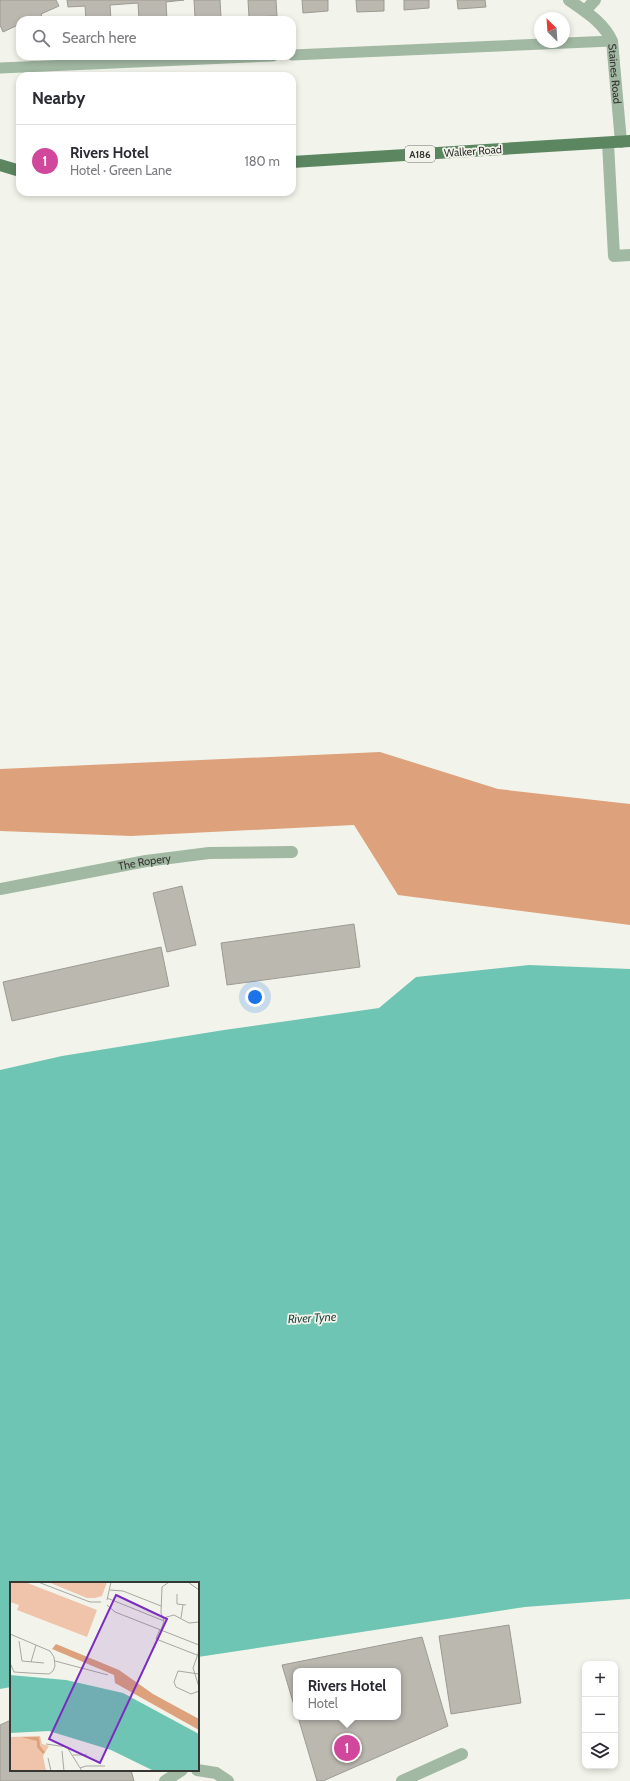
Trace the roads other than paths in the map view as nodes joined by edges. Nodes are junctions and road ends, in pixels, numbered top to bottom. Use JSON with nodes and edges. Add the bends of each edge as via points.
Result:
{"nodes":[{"id":1,"x":569,"y":0,"type":"edge"},
{"id":2,"x":595,"y":0,"type":"edge"},
{"id":3,"x":585,"y":11,"type":"junction"},
{"id":4,"x":612,"y":41,"type":"junction"},
{"id":5,"x":296,"y":55,"type":"edge"},
{"id":6,"x":182,"y":60,"type":"edge"},
{"id":7,"x":0,"y":68,"type":"edge"},
{"id":8,"x":626,"y":142,"type":"edge"},
{"id":9,"x":608,"y":143,"type":"junction"},
{"id":10,"x":296,"y":162,"type":"edge"},
{"id":11,"x":0,"y":165,"type":"edge"},
{"id":12,"x":16,"y":170,"type":"edge"},
{"id":13,"x":630,"y":255,"type":"edge"},
{"id":14,"x":292,"y":852,"type":"dead end"},
{"id":15,"x":0,"y":889,"type":"edge"},
{"id":16,"x":462,"y":1754,"type":"dead end"},
{"id":17,"x":199,"y":1770,"type":"edge"},
{"id":18,"x":180,"y":1771,"type":"edge"},
{"id":19,"x":164,"y":1781,"type":"edge"},
{"id":20,"x":228,"y":1781,"type":"edge"},
{"id":21,"x":402,"y":1781,"type":"edge"}],
"edges":[{"from":1,"to":3,"type":"street","name":"Staines Road"},
{"from":2,"to":3,"type":"street"},
{"from":3,"to":4,"type":"street","name":"Staines Road","via":[[600,23]]},
{"from":4,"to":5,"type":"lane"},
{"from":4,"to":8,"type":"street","name":"Staines Road"},
{"from":6,"to":7,"type":"lane"},
{"from":8,"to":9,"type":"main road","name":"Walker Road","number":"A186"},
{"from":9,"to":10,"type":"main road","name":"Walker Road","number":"A186"},
{"from":9,"to":13,"type":"street","via":[[614,256]]},
{"from":11,"to":12,"type":"main road"},
{"from":14,"to":15,"type":"street","name":"The Ropery","via":[[209,853],[114,866]]},
{"from":16,"to":21,"type":"street"},
{"from":17,"to":20,"type":"street","via":[[216,1773]]},
{"from":18,"to":19,"type":"street"}]}
